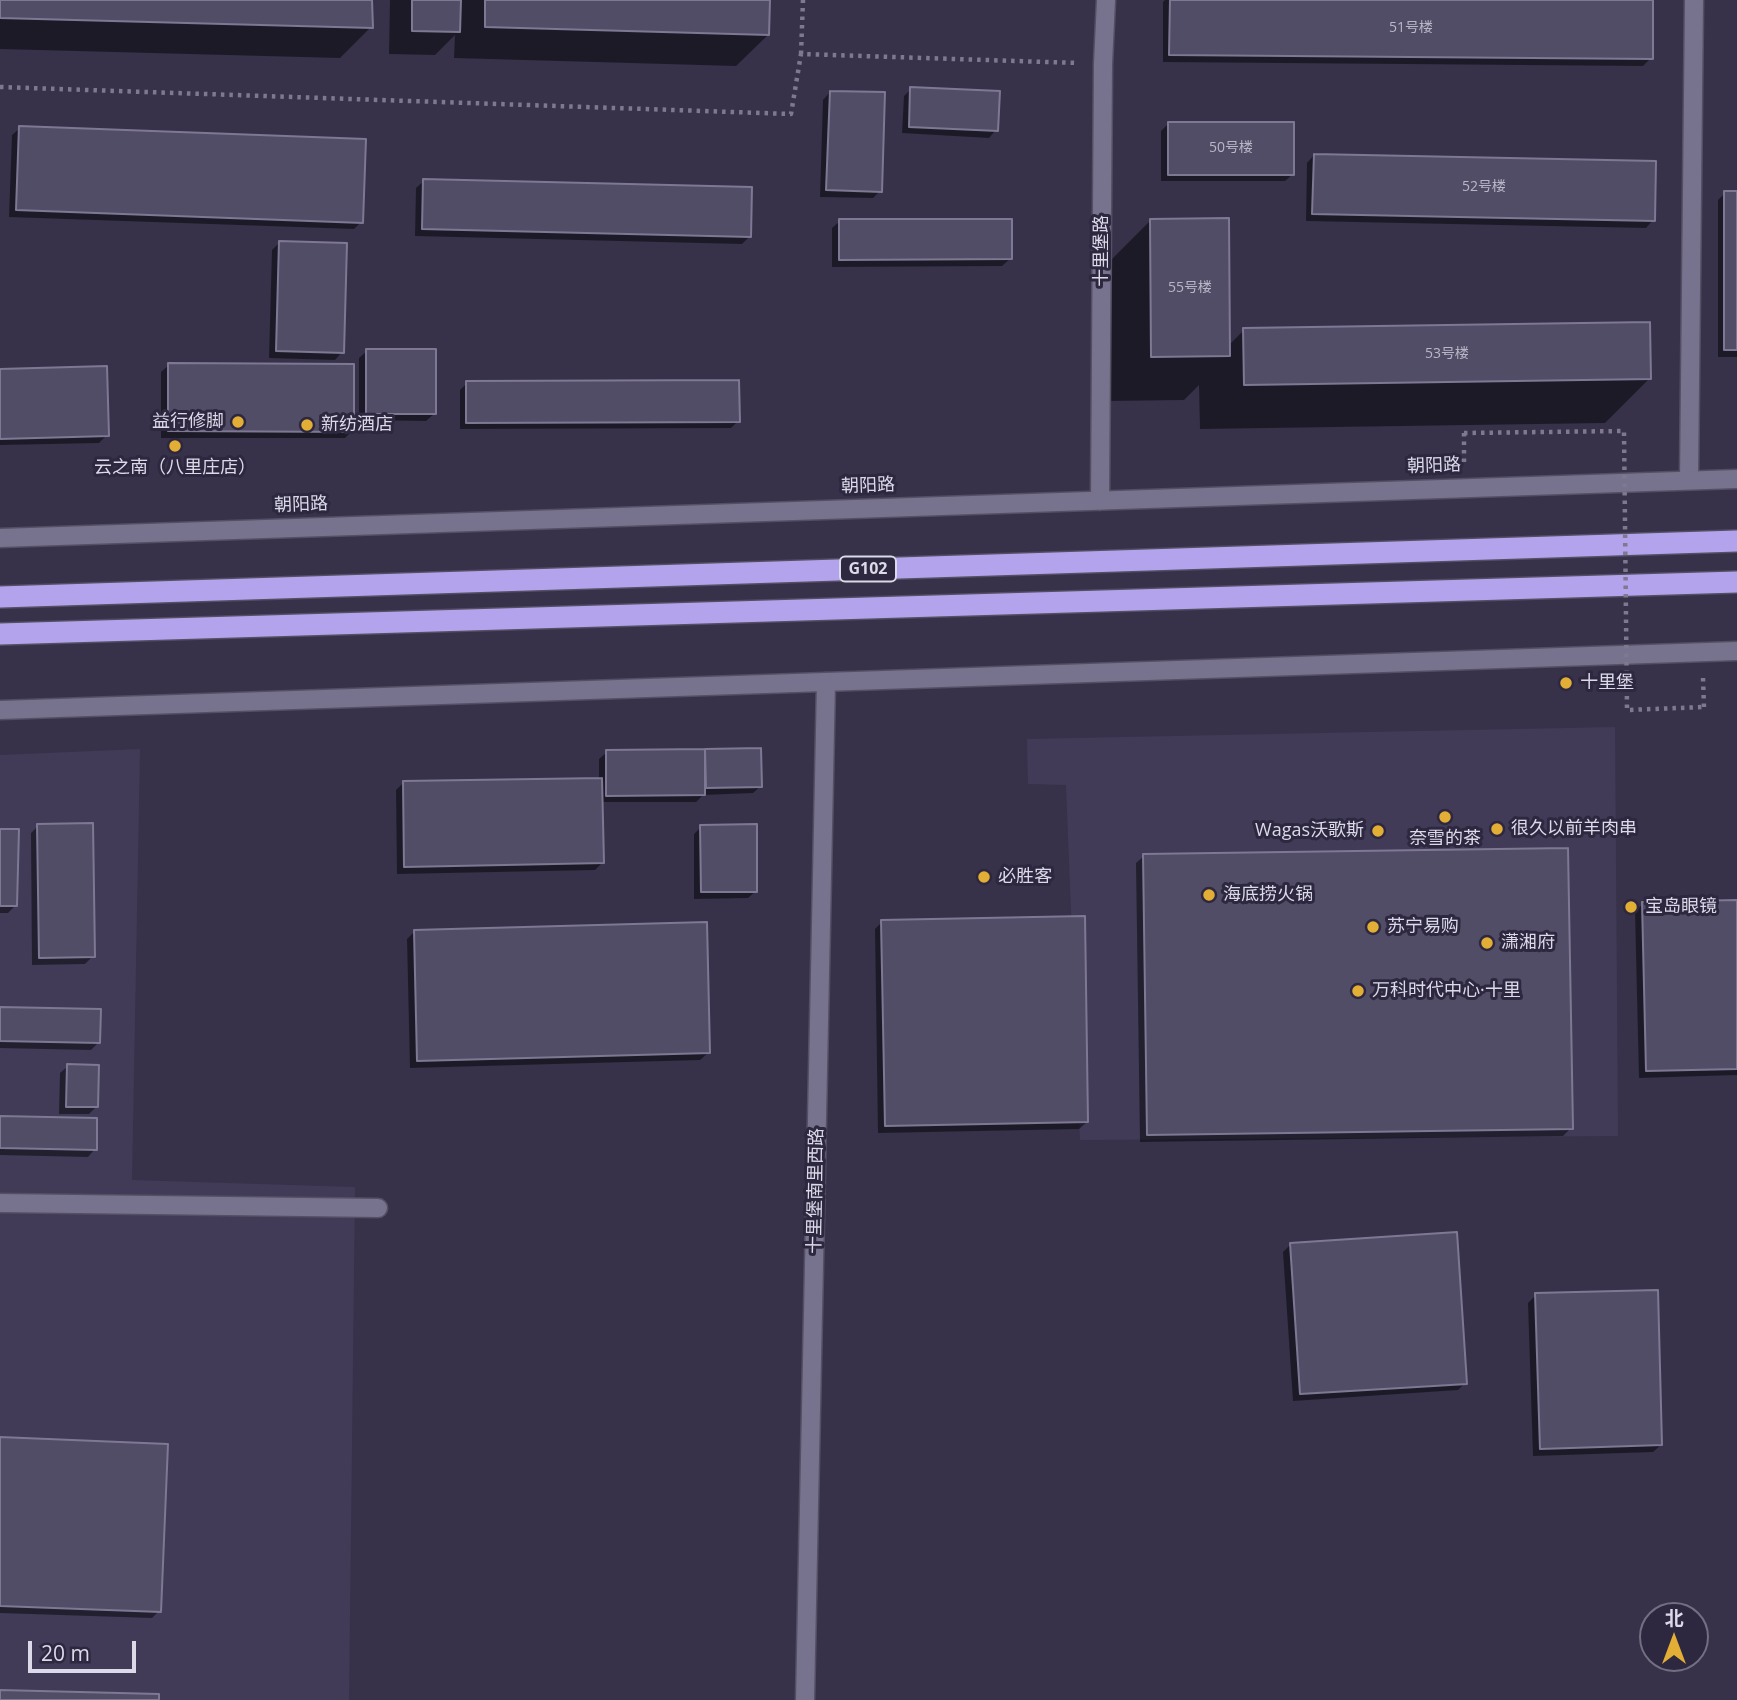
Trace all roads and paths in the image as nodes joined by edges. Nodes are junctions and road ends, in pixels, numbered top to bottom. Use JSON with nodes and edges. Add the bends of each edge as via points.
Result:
{"nodes":[{"id":1,"x":803,"y":0,"type":"edge"},
{"id":2,"x":1105,"y":0,"type":"edge"},
{"id":3,"x":1694,"y":0,"type":"edge"},
{"id":4,"x":801,"y":54,"type":"junction"},
{"id":5,"x":1103,"y":64,"type":"junction"},
{"id":6,"x":0,"y":87,"type":"edge"},
{"id":7,"x":1464,"y":433,"type":"dead end"},
{"id":8,"x":1737,"y":479,"type":"edge"},
{"id":9,"x":1689,"y":480,"type":"junction"},
{"id":10,"x":1101,"y":501,"type":"junction"},
{"id":11,"x":0,"y":538,"type":"edge"},
{"id":12,"x":1737,"y":541,"type":"edge"},
{"id":13,"x":1737,"y":582,"type":"edge"},
{"id":14,"x":0,"y":597,"type":"edge"},
{"id":15,"x":0,"y":634,"type":"edge"},
{"id":16,"x":1737,"y":652,"type":"edge"},
{"id":17,"x":826,"y":682,"type":"junction"},
{"id":18,"x":1704,"y":707,"type":"dead end"},
{"id":19,"x":0,"y":710,"type":"edge"},
{"id":20,"x":0,"y":1203,"type":"edge"},
{"id":21,"x":378,"y":1208,"type":"dead end"},
{"id":22,"x":805,"y":1700,"type":"edge"}],
"edges":[{"from":1,"to":4,"type":"path"},
{"from":2,"to":5,"type":"street","name":"十里堡路"},
{"from":3,"to":9,"type":"street"},
{"from":4,"to":5,"type":"path"},
{"from":4,"to":6,"type":"path","via":[[791,114]]},
{"from":5,"to":10,"type":"street","name":"十里堡路"},
{"from":7,"to":18,"type":"path","bridge":true,"via":[[1623,431],[1627,710]]},
{"from":8,"to":9,"type":"street","name":"朝阳路"},
{"from":9,"to":10,"type":"street","name":"朝阳路"},
{"from":10,"to":11,"type":"street","name":"朝阳路"},
{"from":12,"to":14,"type":"highway","number":"G102"},
{"from":13,"to":15,"type":"highway","number":"G102"},
{"from":16,"to":17,"type":"street"},
{"from":17,"to":19,"type":"street"},
{"from":17,"to":22,"type":"street","name":"十里堡南里西路"},
{"from":20,"to":21,"type":"street"}]}
